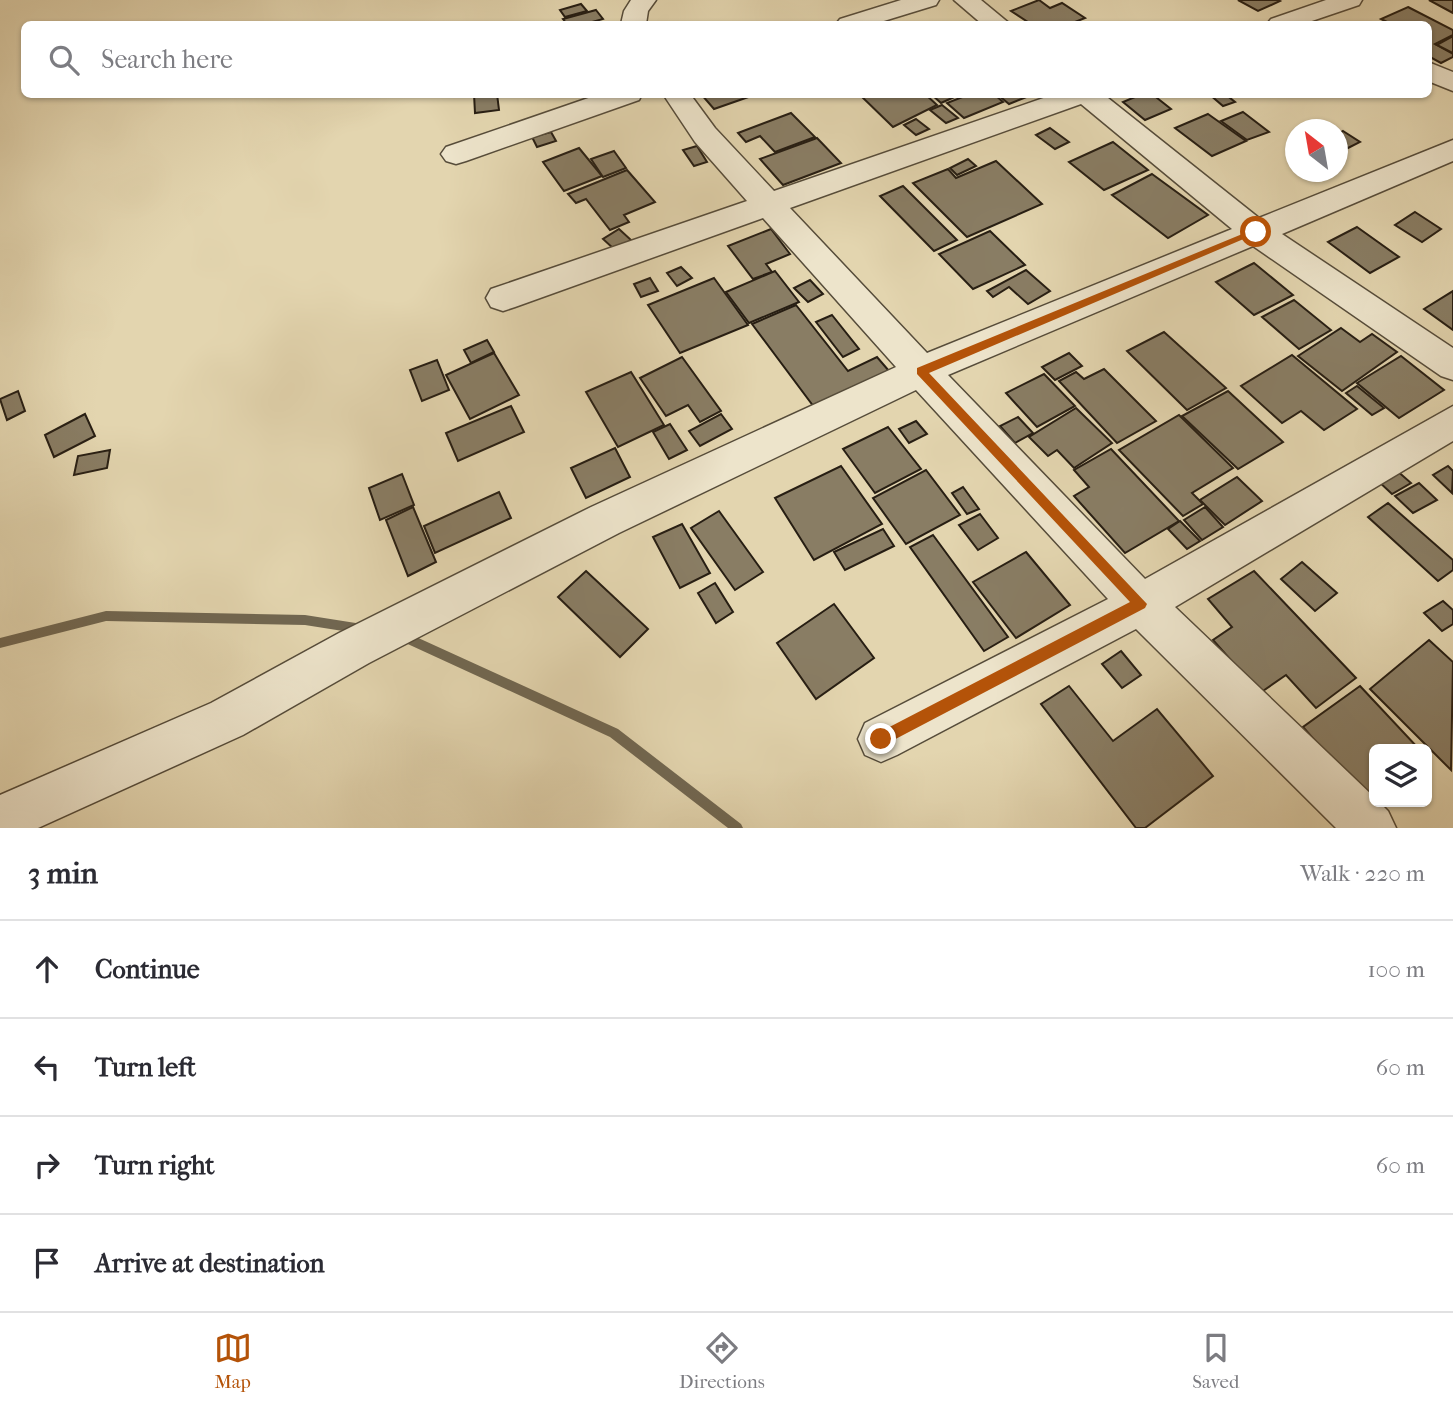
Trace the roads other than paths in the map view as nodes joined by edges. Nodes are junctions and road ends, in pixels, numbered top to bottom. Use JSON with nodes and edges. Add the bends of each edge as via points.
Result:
{"nodes":[{"id":1,"x":644,"y":0,"type":"edge"},
{"id":2,"x":927,"y":0,"type":"edge"},
{"id":3,"x":966,"y":0,"type":"edge"},
{"id":4,"x":1350,"y":0,"type":"edge"},
{"id":5,"x":1306,"y":6,"type":"edge"},
{"id":6,"x":634,"y":21,"type":"edge"},
{"id":7,"x":859,"y":21,"type":"edge"},
{"id":8,"x":993,"y":21,"type":"edge"},
{"id":9,"x":1284,"y":21,"type":"edge"},
{"id":10,"x":1336,"y":21,"type":"edge"},
{"id":11,"x":1432,"y":72,"type":"edge"},
{"id":12,"x":1453,"y":83,"type":"edge"},
{"id":13,"x":617,"y":98,"type":"edge"},
{"id":14,"x":679,"y":98,"type":"edge"},
{"id":15,"x":1072,"y":98,"type":"edge"},
{"id":16,"x":1089,"y":98,"type":"edge"},
{"id":17,"x":1453,"y":150,"type":"edge"},
{"id":18,"x":456,"y":154,"type":"dead end"},
{"id":19,"x":769,"y":203,"type":"junction"},
{"id":20,"x":1256,"y":232,"type":"junction"},
{"id":21,"x":503,"y":299,"type":"dead end"},
{"id":22,"x":1453,"y":366,"type":"edge"},
{"id":23,"x":921,"y":371,"type":"junction"},
{"id":24,"x":1453,"y":422,"type":"edge"},
{"id":25,"x":1141,"y":604,"type":"junction"},
{"id":26,"x":881,"y":739,"type":"dead end"},
{"id":27,"x":0,"y":820,"type":"edge"},
{"id":28,"x":1371,"y":828,"type":"edge"}],
"edges":[{"from":1,"to":6,"type":"street"},
{"from":2,"to":7,"type":"street"},
{"from":3,"to":8,"type":"street"},
{"from":4,"to":5,"type":"street"},
{"from":5,"to":9,"type":"street"},
{"from":5,"to":10,"type":"street"},
{"from":11,"to":12,"type":"street"},
{"from":13,"to":18,"type":"street"},
{"from":14,"to":19,"type":"street","via":[[705,135]]},
{"from":15,"to":19,"type":"street"},
{"from":16,"to":20,"type":"street"},
{"from":17,"to":20,"type":"street"},
{"from":19,"to":21,"type":"street"},
{"from":19,"to":23,"type":"street"},
{"from":20,"to":22,"type":"street"},
{"from":20,"to":23,"type":"street"},
{"from":23,"to":25,"type":"street"},
{"from":23,"to":27,"type":"street","via":[[605,520],[354,648],[227,719]]},
{"from":24,"to":25,"type":"street"},
{"from":25,"to":26,"type":"street"},
{"from":25,"to":28,"type":"street"}]}
